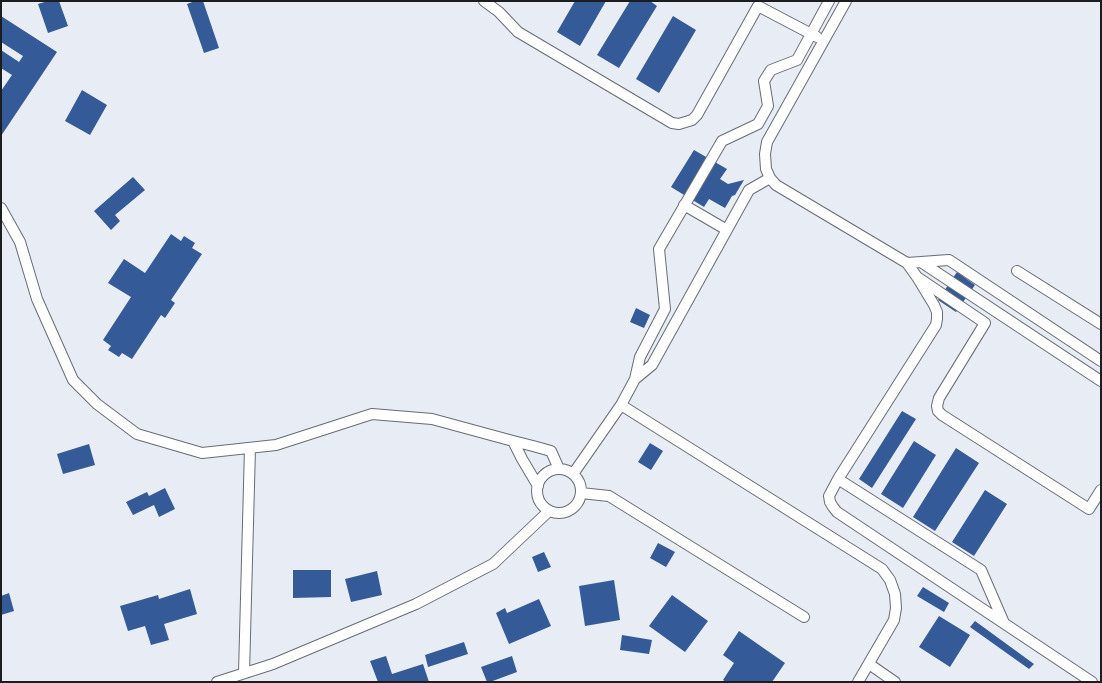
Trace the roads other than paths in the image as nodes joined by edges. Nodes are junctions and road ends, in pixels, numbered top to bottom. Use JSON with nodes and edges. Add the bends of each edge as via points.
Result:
{"nodes":[{"id":1,"x":484,"y":1,"type":"edge"},
{"id":2,"x":829,"y":1,"type":"edge"},
{"id":3,"x":846,"y":1,"type":"edge"},
{"id":4,"x":812,"y":35,"type":"junction"},
{"id":5,"x":824,"y":41,"type":"junction"},
{"id":6,"x":770,"y":178,"type":"junction"},
{"id":7,"x":684,"y":205,"type":"junction"},
{"id":8,"x":1,"y":208,"type":"edge"},
{"id":9,"x":727,"y":230,"type":"junction"},
{"id":10,"x":921,"y":262,"type":"junction"},
{"id":11,"x":907,"y":263,"type":"junction"},
{"id":12,"x":1018,"y":271,"type":"dead end"},
{"id":13,"x":917,"y":277,"type":"junction"},
{"id":14,"x":1101,"y":324,"type":"edge"},
{"id":15,"x":1084,"y":350,"type":"junction"},
{"id":16,"x":1062,"y":356,"type":"junction"},
{"id":17,"x":1101,"y":361,"type":"edge"},
{"id":18,"x":635,"y":379,"type":"junction"},
{"id":19,"x":1101,"y":381,"type":"edge"},
{"id":20,"x":621,"y":405,"type":"junction"},
{"id":21,"x":513,"y":441,"type":"junction"},
{"id":22,"x":250,"y":448,"type":"junction"},
{"id":23,"x":559,"y":469,"type":"junction"},
{"id":24,"x":573,"y":474,"type":"junction"},
{"id":25,"x":838,"y":479,"type":"junction"},
{"id":26,"x":538,"y":486,"type":"junction"},
{"id":27,"x":1101,"y":490,"type":"edge"},
{"id":28,"x":581,"y":493,"type":"junction"},
{"id":29,"x":549,"y":511,"type":"junction"},
{"id":30,"x":804,"y":617,"type":"dead end"},
{"id":31,"x":1004,"y":624,"type":"junction"},
{"id":32,"x":869,"y":664,"type":"junction"},
{"id":33,"x":244,"y":673,"type":"junction"},
{"id":34,"x":217,"y":682,"type":"edge"},
{"id":35,"x":858,"y":682,"type":"edge"},
{"id":36,"x":895,"y":682,"type":"edge"},
{"id":37,"x":1092,"y":682,"type":"edge"}],
"edges":[{"from":1,"to":4,"type":"lane","via":[[518,32],[672,123],[678,124],[692,120],[697,115],[758,6]]},
{"from":2,"to":4,"type":"lane"},
{"from":3,"to":5,"type":"lane"},
{"from":4,"to":5,"type":"lane"},
{"from":4,"to":7,"type":"lane","via":[[797,60],[771,70],[764,81],[768,106],[758,124],[722,141]]},
{"from":5,"to":6,"type":"lane","via":[[767,142],[766,169]]},
{"from":6,"to":9,"type":"lane","via":[[749,190]]},
{"from":6,"to":11,"type":"lane","via":[[776,185]]},
{"from":7,"to":9,"type":"lane"},
{"from":7,"to":18,"type":"lane","via":[[659,249],[665,309],[640,357]]},
{"from":8,"to":22,"type":"lane","via":[[20,242],[37,299],[73,380],[97,404],[137,434],[202,453]]},
{"from":9,"to":18,"type":"lane","via":[[652,365]]},
{"from":10,"to":11,"type":"lane"},
{"from":10,"to":15,"type":"lane","via":[[949,260]]},
{"from":10,"to":16,"type":"lane"},
{"from":11,"to":13,"type":"lane"},
{"from":12,"to":14,"type":"lane"},
{"from":13,"to":25,"type":"lane","via":[[937,312],[936,325]]},
{"from":13,"to":27,"type":"lane","via":[[985,323],[939,398],[938,411],[1089,509]]},
{"from":15,"to":16,"type":"lane"},
{"from":15,"to":17,"type":"lane"},
{"from":16,"to":19,"type":"lane"},
{"from":18,"to":20,"type":"lane"},
{"from":20,"to":24,"type":"lane"},
{"from":20,"to":32,"type":"lane","via":[[882,569],[890,580],[896,608],[894,620]]},
{"from":21,"to":22,"type":"lane","via":[[432,419],[372,414],[276,445]]},
{"from":21,"to":23,"type":"lane","via":[[551,451]]},
{"from":21,"to":26,"type":"lane"},
{"from":22,"to":33,"type":"lane"},
{"from":23,"to":24,"type":"lane"},
{"from":23,"to":26,"type":"lane","via":[[546,474],[540,479]]},
{"from":24,"to":28,"type":"lane","via":[[581,486]]},
{"from":25,"to":31,"type":"lane","via":[[980,570]]},
{"from":25,"to":31,"type":"lane","via":[[829,496],[832,507],[837,512]]},
{"from":26,"to":29,"type":"lane","via":[[539,500]]},
{"from":28,"to":29,"type":"lane","via":[[580,500],[570,510],[563,513]]},
{"from":28,"to":30,"type":"lane","via":[[609,496]]},
{"from":29,"to":33,"type":"lane","via":[[493,564],[416,604],[273,664]]},
{"from":31,"to":37,"type":"lane"},
{"from":32,"to":35,"type":"lane"},
{"from":32,"to":36,"type":"lane"},
{"from":33,"to":34,"type":"lane"}]}
